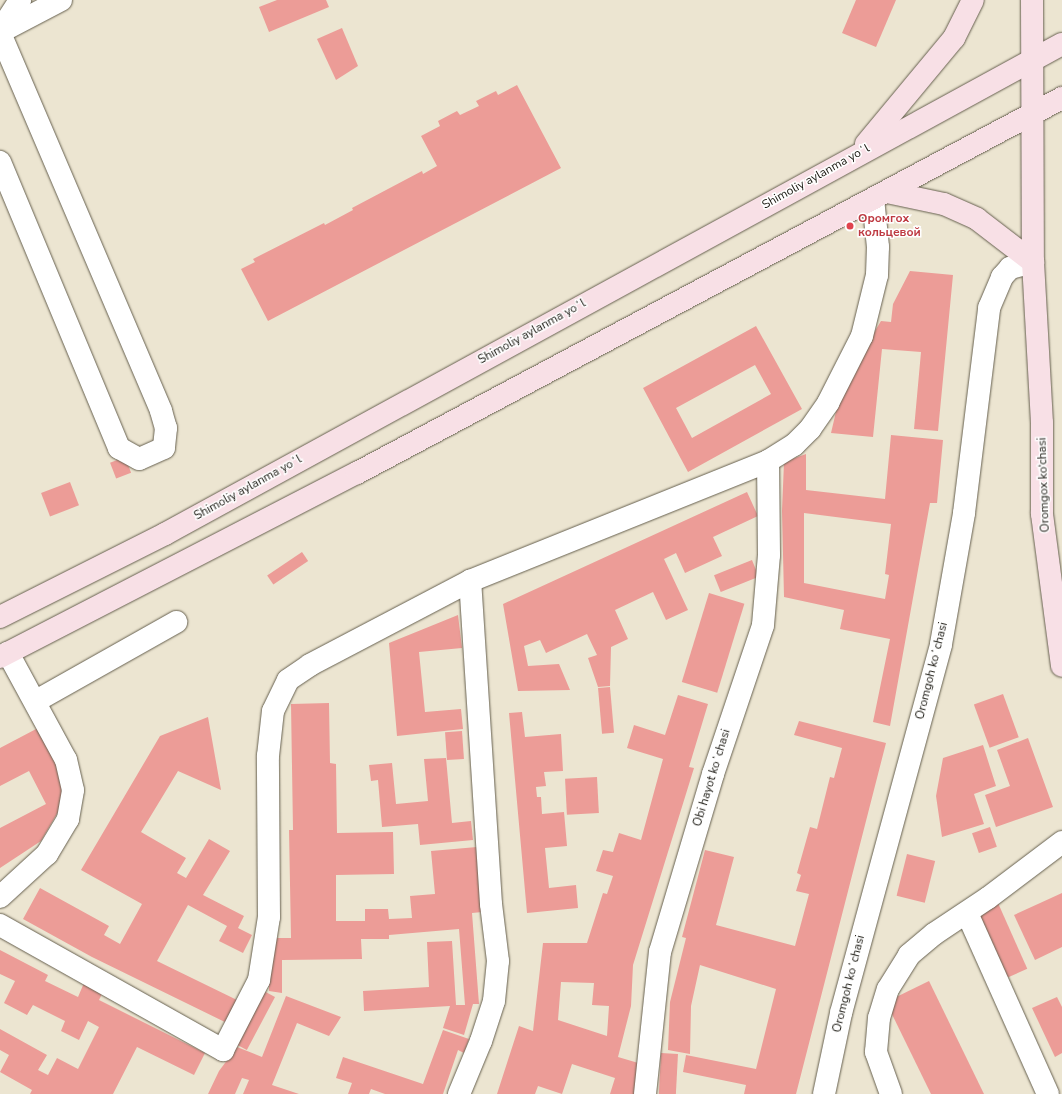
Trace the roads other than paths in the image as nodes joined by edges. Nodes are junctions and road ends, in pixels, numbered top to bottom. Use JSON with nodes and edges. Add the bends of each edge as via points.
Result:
{"nodes":[{"id":1,"x":20,"y":0,"type":"edge"},
{"id":2,"x":61,"y":0,"type":"edge"},
{"id":3,"x":973,"y":0,"type":"edge"},
{"id":4,"x":1032,"y":0,"type":"edge"},
{"id":5,"x":0,"y":32,"type":"edge"},
{"id":6,"x":1062,"y":44,"type":"edge"},
{"id":7,"x":1033,"y":59,"type":"junction"},
{"id":8,"x":1062,"y":98,"type":"edge"},
{"id":9,"x":1032,"y":114,"type":"junction"},
{"id":10,"x":858,"y":154,"type":"junction"},
{"id":11,"x":0,"y":162,"type":"edge"},
{"id":12,"x":880,"y":196,"type":"junction"},
{"id":13,"x":1033,"y":262,"type":"junction"},
{"id":14,"x":768,"y":461,"type":"junction"},
{"id":15,"x":165,"y":534,"type":"junction"},
{"id":16,"x":180,"y":564,"type":"junction"},
{"id":17,"x":470,"y":581,"type":"junction"},
{"id":18,"x":0,"y":617,"type":"edge"},
{"id":19,"x":176,"y":622,"type":"dead end"},
{"id":20,"x":4,"y":655,"type":"edge"},
{"id":21,"x":1062,"y":666,"type":"edge"},
{"id":22,"x":36,"y":701,"type":"junction"},
{"id":23,"x":1062,"y":842,"type":"edge"},
{"id":24,"x":0,"y":897,"type":"edge"},
{"id":25,"x":966,"y":913,"type":"junction"},
{"id":26,"x":0,"y":925,"type":"edge"},
{"id":27,"x":459,"y":1094,"type":"edge"},
{"id":28,"x":644,"y":1094,"type":"edge"},
{"id":29,"x":824,"y":1094,"type":"edge"},
{"id":30,"x":891,"y":1094,"type":"edge"},
{"id":31,"x":1048,"y":1094,"type":"edge"}],
"edges":[{"from":1,"to":5,"type":"street"},
{"from":2,"to":5,"type":"street"},
{"from":3,"to":10,"type":"main road","via":[[954,38]]},
{"from":4,"to":7,"type":"main road","name":"Oromgox ko‘chasi"},
{"from":5,"to":11,"type":"street","via":[[161,411],[166,428],[164,448],[139,459],[119,448]]},
{"from":6,"to":7,"type":"main road","name":"Shimoliy aylanma yoʻl"},
{"from":7,"to":9,"type":"main road","name":"Oromgox ko‘chasi"},
{"from":7,"to":10,"type":"main road","name":"Shimoliy aylanma yoʻl"},
{"from":8,"to":9,"type":"main road"},
{"from":9,"to":12,"type":"main road"},
{"from":9,"to":13,"type":"main road","name":"Oromgox ko‘chasi"},
{"from":10,"to":15,"type":"main road","name":"Shimoliy aylanma yoʻl"},
{"from":12,"to":13,"type":"main road","via":[[944,204],[977,219]]},
{"from":12,"to":14,"type":"street","via":[[878,275],[862,336],[845,374],[810,429],[794,445]]},
{"from":12,"to":16,"type":"main road"},
{"from":13,"to":21,"type":"main road","name":"Oromgox ko‘chasi","via":[[1042,423],[1042,514]]},
{"from":13,"to":29,"type":"street","name":"Oromgoh koʻchasi","via":[[1010,268],[1002,277],[989,308],[964,513],[940,644],[841,1013]]},
{"from":14,"to":17,"type":"street"},
{"from":14,"to":28,"type":"street","name":"Obi hayot koʻchasi","via":[[769,555],[763,625],[713,774],[660,952]]},
{"from":15,"to":16,"type":"main road"},
{"from":15,"to":18,"type":"main road","name":"Shimoliy aylanma yoʻl"},
{"from":16,"to":20,"type":"main road"},
{"from":17,"to":26,"type":"street","via":[[310,665],[288,680],[279,694],[273,711],[268,756],[269,917],[259,980],[223,1050]]},
{"from":17,"to":27,"type":"street","via":[[491,904],[498,961],[494,1001]]},
{"from":19,"to":22,"type":"street"},
{"from":20,"to":22,"type":"street"},
{"from":22,"to":24,"type":"street","via":[[66,760],[73,790],[68,819],[47,854]]},
{"from":23,"to":25,"type":"street"},
{"from":25,"to":30,"type":"street","via":[[934,934],[909,955],[888,989],[879,1018],[876,1052]]},
{"from":25,"to":31,"type":"street"}]}
